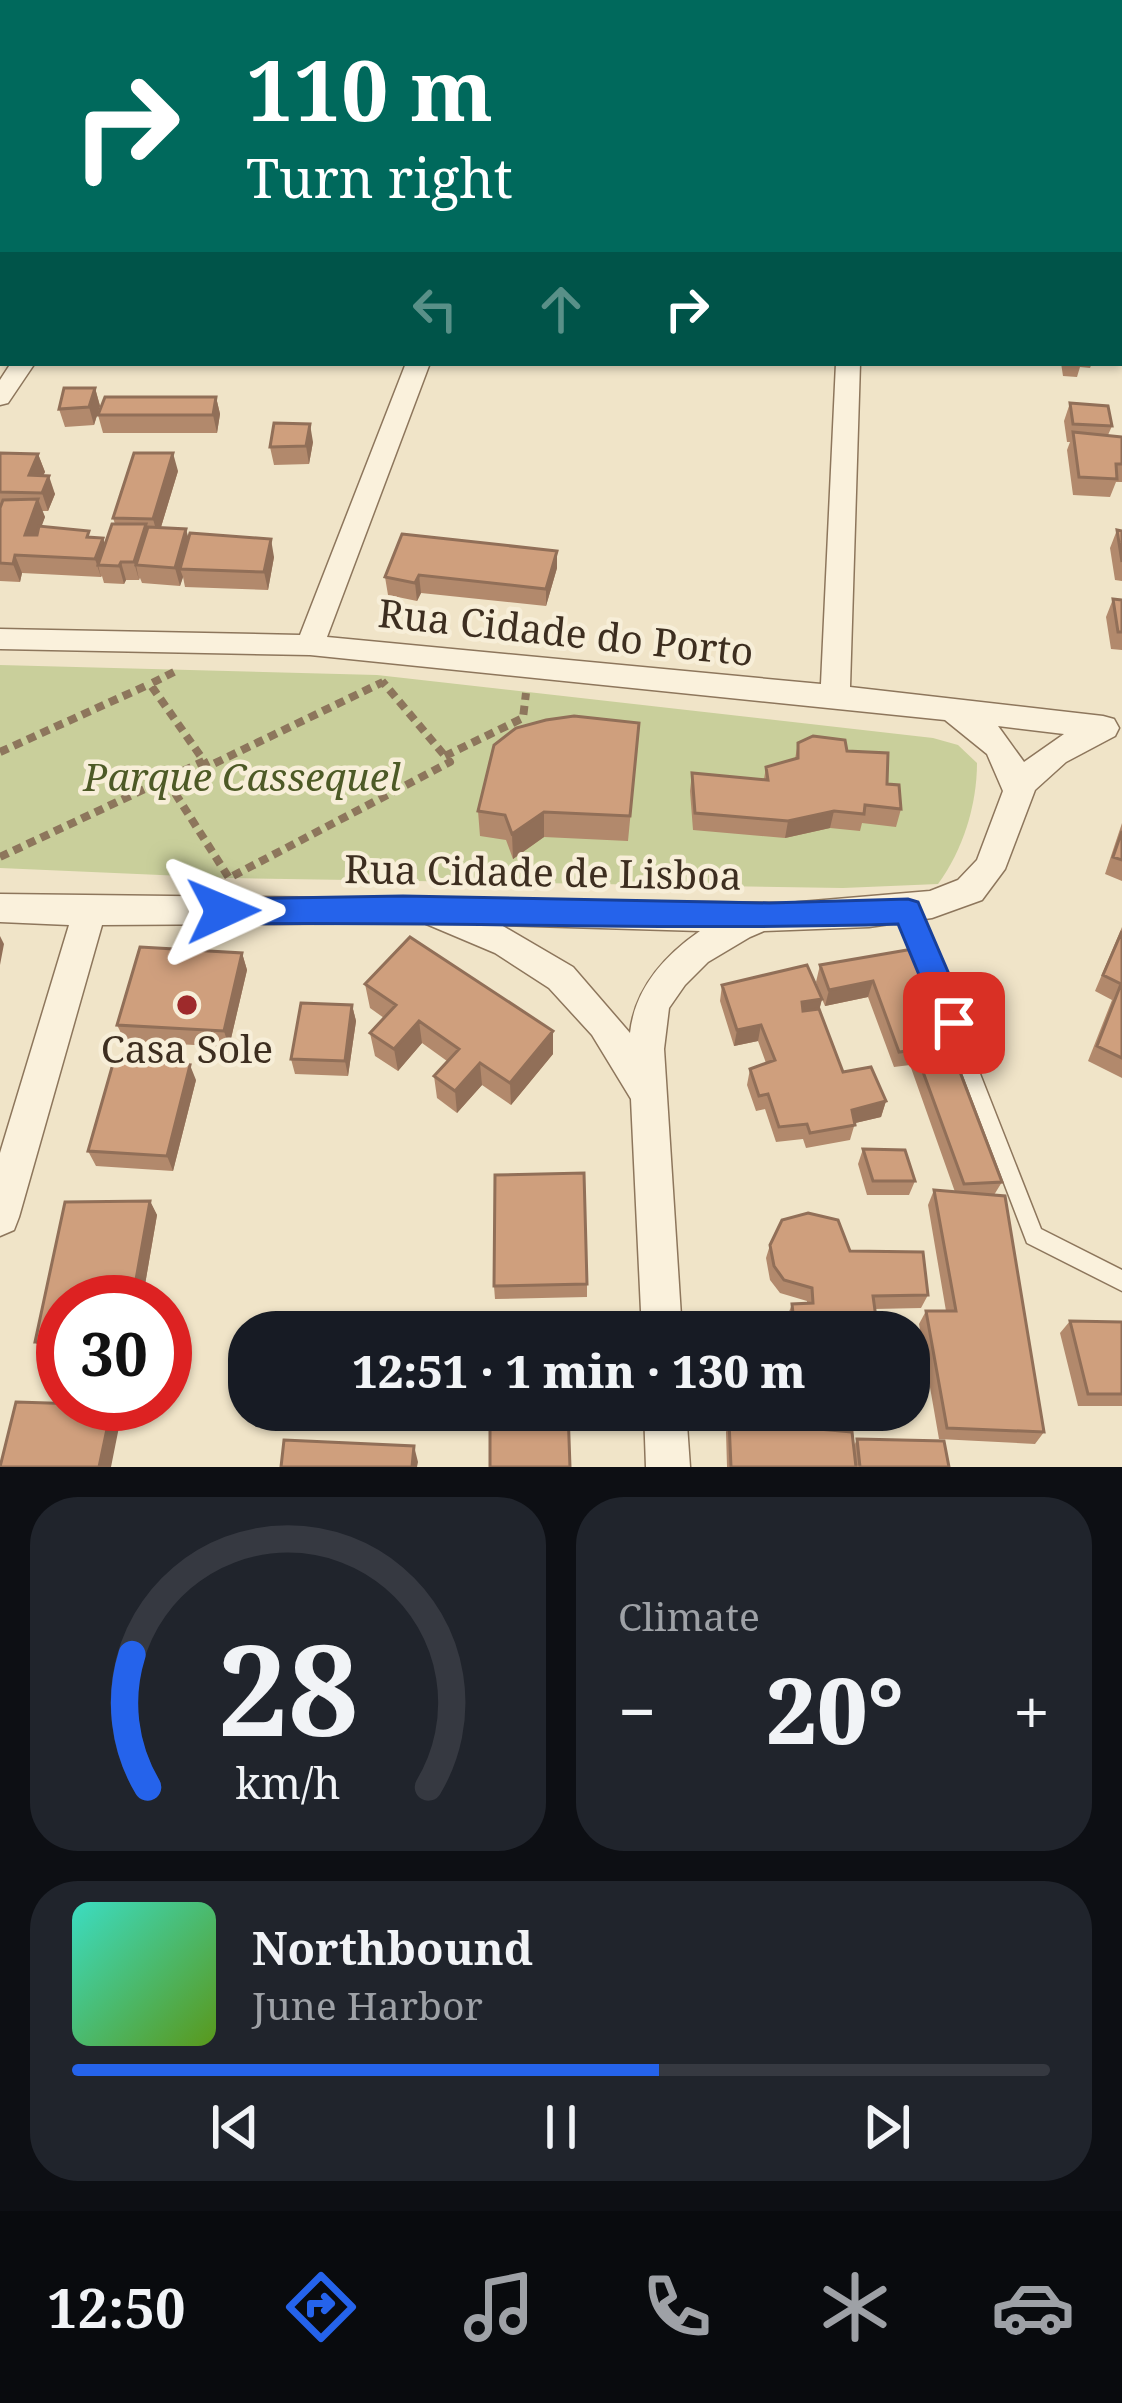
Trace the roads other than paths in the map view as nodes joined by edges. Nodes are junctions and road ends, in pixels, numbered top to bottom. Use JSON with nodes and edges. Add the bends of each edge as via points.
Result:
{"nodes":[{"id":1,"x":21,"y":366,"type":"edge"},
{"id":2,"x":417,"y":366,"type":"edge"},
{"id":3,"x":848,"y":366,"type":"edge"},
{"id":4,"x":0,"y":398,"type":"edge"},
{"id":5,"x":0,"y":639,"type":"edge"},
{"id":6,"x":310,"y":645,"type":"junction"},
{"id":7,"x":835,"y":696,"type":"junction"},
{"id":8,"x":947,"y":711,"type":"junction"},
{"id":9,"x":1112,"y":729,"type":"edge"},
{"id":10,"x":1018,"y":791,"type":"junction"},
{"id":11,"x":0,"y":908,"type":"edge"},
{"id":12,"x":403,"y":909,"type":"junction"},
{"id":13,"x":908,"y":911,"type":"junction"},
{"id":14,"x":88,"y":913,"type":"junction"},
{"id":15,"x":769,"y":916,"type":"junction"},
{"id":16,"x":651,"y":1104,"type":"junction"},
{"id":17,"x":0,"y":1217,"type":"edge"},
{"id":18,"x":1122,"y":1281,"type":"edge"},
{"id":19,"x":661,"y":1311,"type":"edge"},
{"id":20,"x":666,"y":1431,"type":"edge"},
{"id":21,"x":668,"y":1467,"type":"edge"}],
"edges":[{"from":1,"to":4,"type":"street"},
{"from":2,"to":6,"type":"street"},
{"from":3,"to":7,"type":"street"},
{"from":5,"to":6,"type":"street","name":"Rua Cidade do Porto"},
{"from":6,"to":7,"type":"street","name":"Rua Cidade do Porto"},
{"from":7,"to":8,"type":"street","name":"Rua Cidade do Porto"},
{"from":8,"to":9,"type":"street","name":"Rua Cidade do Porto"},
{"from":8,"to":10,"type":"street","via":[[988,734],[1015,772]]},
{"from":9,"to":10,"type":"street","name":"Rua Cidade de Lisboa","via":[[1059,751]]},
{"from":10,"to":13,"type":"street","name":"Rua Cidade de Lisboa","via":[[1003,840],[969,891]]},
{"from":11,"to":14,"type":"street","name":"Rua Cidade de Lisboa"},
{"from":12,"to":14,"type":"street","name":"Rua Cidade de Lisboa"},
{"from":12,"to":15,"type":"street","name":"Rua Cidade de Lisboa"},
{"from":12,"to":16,"type":"street","via":[[495,938],[565,978],[597,1008]]},
{"from":13,"to":15,"type":"street","name":"Rua Cidade de Lisboa"},
{"from":13,"to":18,"type":"lane","via":[[1034,1236]]},
{"from":14,"to":17,"type":"street"},
{"from":15,"to":16,"type":"street","via":[[721,932],[662,989],[646,1049]]},
{"from":16,"to":19,"type":"street"},
{"from":20,"to":21,"type":"street"}]}
